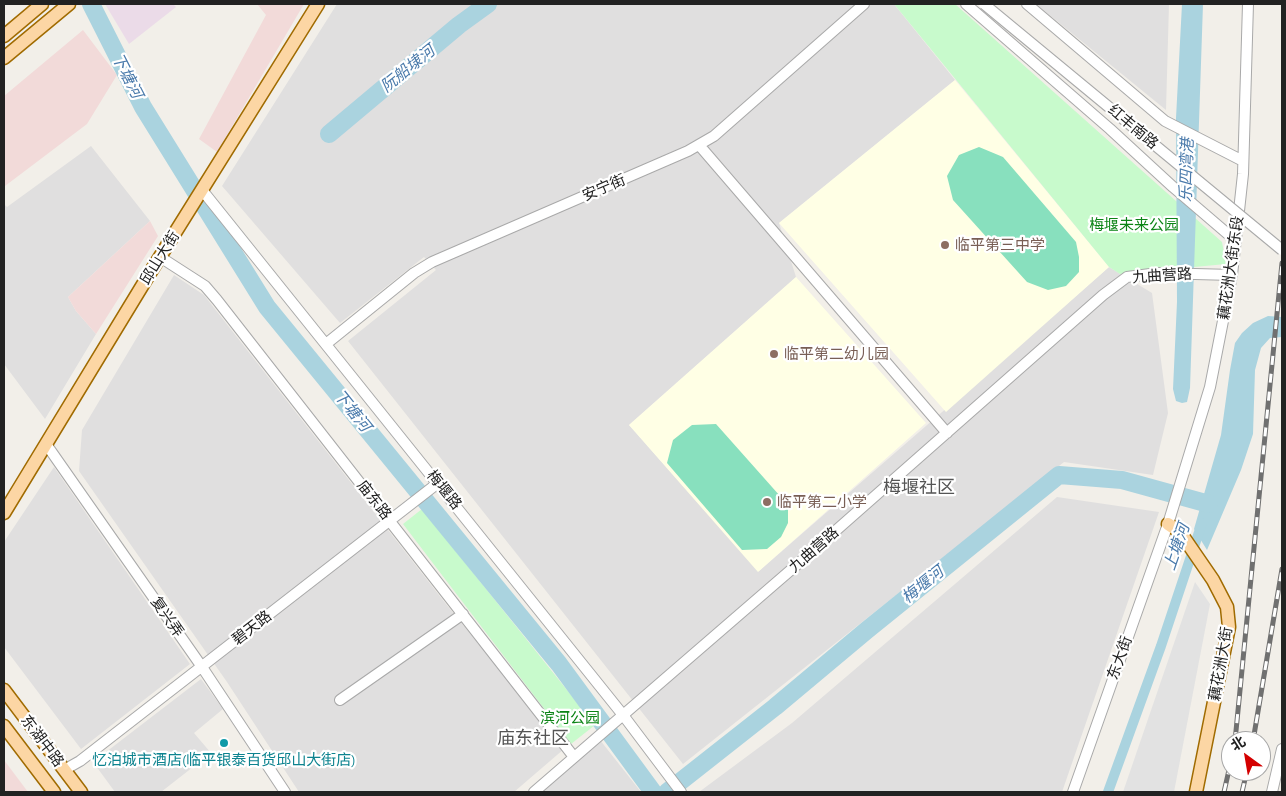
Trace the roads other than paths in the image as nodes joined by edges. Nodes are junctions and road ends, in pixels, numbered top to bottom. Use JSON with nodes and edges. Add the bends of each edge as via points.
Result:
{"nodes":[{"id":1,"x":42,"y":4,"type":"edge"},
{"id":2,"x":69,"y":4,"type":"edge"},
{"id":3,"x":318,"y":4,"type":"edge"},
{"id":4,"x":864,"y":4,"type":"edge"},
{"id":5,"x":966,"y":4,"type":"edge"},
{"id":6,"x":984,"y":4,"type":"edge"},
{"id":7,"x":1027,"y":4,"type":"edge"},
{"id":8,"x":1248,"y":4,"type":"edge"},
{"id":9,"x":4,"y":36,"type":"edge"},
{"id":10,"x":4,"y":58,"type":"edge"},
{"id":11,"x":699,"y":145,"type":"junction"},
{"id":12,"x":1243,"y":160,"type":"junction"},
{"id":13,"x":202,"y":191,"type":"junction"},
{"id":14,"x":1236,"y":241,"type":"junction"},
{"id":15,"x":1282,"y":250,"type":"edge"},
{"id":16,"x":160,"y":256,"type":"junction"},
{"id":17,"x":1232,"y":275,"type":"junction"},
{"id":18,"x":326,"y":344,"type":"junction"},
{"id":19,"x":947,"y":433,"type":"junction"},
{"id":20,"x":46,"y":444,"type":"junction"},
{"id":21,"x":438,"y":483,"type":"junction"},
{"id":22,"x":4,"y":513,"type":"edge"},
{"id":23,"x":393,"y":517,"type":"junction"},
{"id":24,"x":1168,"y":524,"type":"junction"},
{"id":25,"x":463,"y":614,"type":"junction"},
{"id":26,"x":202,"y":667,"type":"junction"},
{"id":27,"x":4,"y":690,"type":"edge"},
{"id":28,"x":340,"y":700,"type":"dead end"},
{"id":29,"x":623,"y":715,"type":"junction"},
{"id":30,"x":4,"y":726,"type":"edge"},
{"id":31,"x":1282,"y":749,"type":"edge"},
{"id":32,"x":576,"y":756,"type":"junction"},
{"id":33,"x":64,"y":770,"type":"junction"},
{"id":34,"x":54,"y":792,"type":"edge"},
{"id":35,"x":81,"y":792,"type":"edge"},
{"id":36,"x":285,"y":792,"type":"edge"},
{"id":37,"x":534,"y":792,"type":"edge"},
{"id":38,"x":682,"y":792,"type":"edge"},
{"id":39,"x":1073,"y":792,"type":"edge"},
{"id":40,"x":1196,"y":792,"type":"edge"},
{"id":41,"x":1272,"y":792,"type":"edge"}],
"edges":[{"from":1,"to":9,"type":"main road"},
{"from":2,"to":10,"type":"main road"},
{"from":3,"to":13,"type":"main road","name":"邱山大街"},
{"from":4,"to":11,"type":"street","name":"安宁街","via":[[714,136]]},
{"from":5,"to":14,"type":"street"},
{"from":6,"to":15,"type":"street","name":"红丰南路","bridge":true},
{"from":7,"to":12,"type":"street","via":[[1165,121]]},
{"from":8,"to":12,"type":"street","name":"藕花洲大街东段"},
{"from":11,"to":18,"type":"street","name":"安宁街","via":[[432,262]]},
{"from":11,"to":19,"type":"street"},
{"from":12,"to":14,"type":"street","name":"藕花洲大街东段"},
{"from":13,"to":16,"type":"main road","name":"邱山大街"},
{"from":13,"to":18,"type":"street","name":"梅堰路"},
{"from":14,"to":17,"type":"street","name":"藕花洲大街东段"},
{"from":16,"to":20,"type":"main road","name":"邱山大街"},
{"from":16,"to":23,"type":"street","name":"庙东路","via":[[205,286]]},
{"from":17,"to":19,"type":"street","name":"九曲营路","via":[[1158,273],[1127,277]]},
{"from":17,"to":24,"type":"street","name":"藕花洲大街东段","via":[[1210,387]]},
{"from":18,"to":21,"type":"street","name":"梅堰路"},
{"from":19,"to":29,"type":"street","name":"九曲营路"},
{"from":20,"to":22,"type":"main road","name":"邱山大街"},
{"from":20,"to":26,"type":"street","name":"复兴弄"},
{"from":21,"to":23,"type":"street","name":"碧天路"},
{"from":21,"to":29,"type":"street","name":"梅堰路"},
{"from":23,"to":25,"type":"street","name":"庙东路"},
{"from":23,"to":26,"type":"street","name":"碧天路"},
{"from":24,"to":39,"type":"street","name":"东大街"},
{"from":24,"to":40,"type":"main road","name":"藕花洲大街","via":[[1180,532],[1227,607],[1229,627]]},
{"from":25,"to":28,"type":"street"},
{"from":25,"to":32,"type":"street","name":"庙东路"},
{"from":26,"to":33,"type":"street","name":"碧天路"},
{"from":26,"to":36,"type":"street","name":"复兴弄"},
{"from":27,"to":33,"type":"main road","name":"东湖中路"},
{"from":29,"to":32,"type":"street","name":"九曲营路"},
{"from":29,"to":38,"type":"street","name":"梅堰路"},
{"from":30,"to":34,"type":"main road","name":"东湖中路"},
{"from":31,"to":41,"type":"street"},
{"from":32,"to":37,"type":"street","name":"九曲营路"},
{"from":33,"to":35,"type":"main road","name":"东湖中路"}]}
